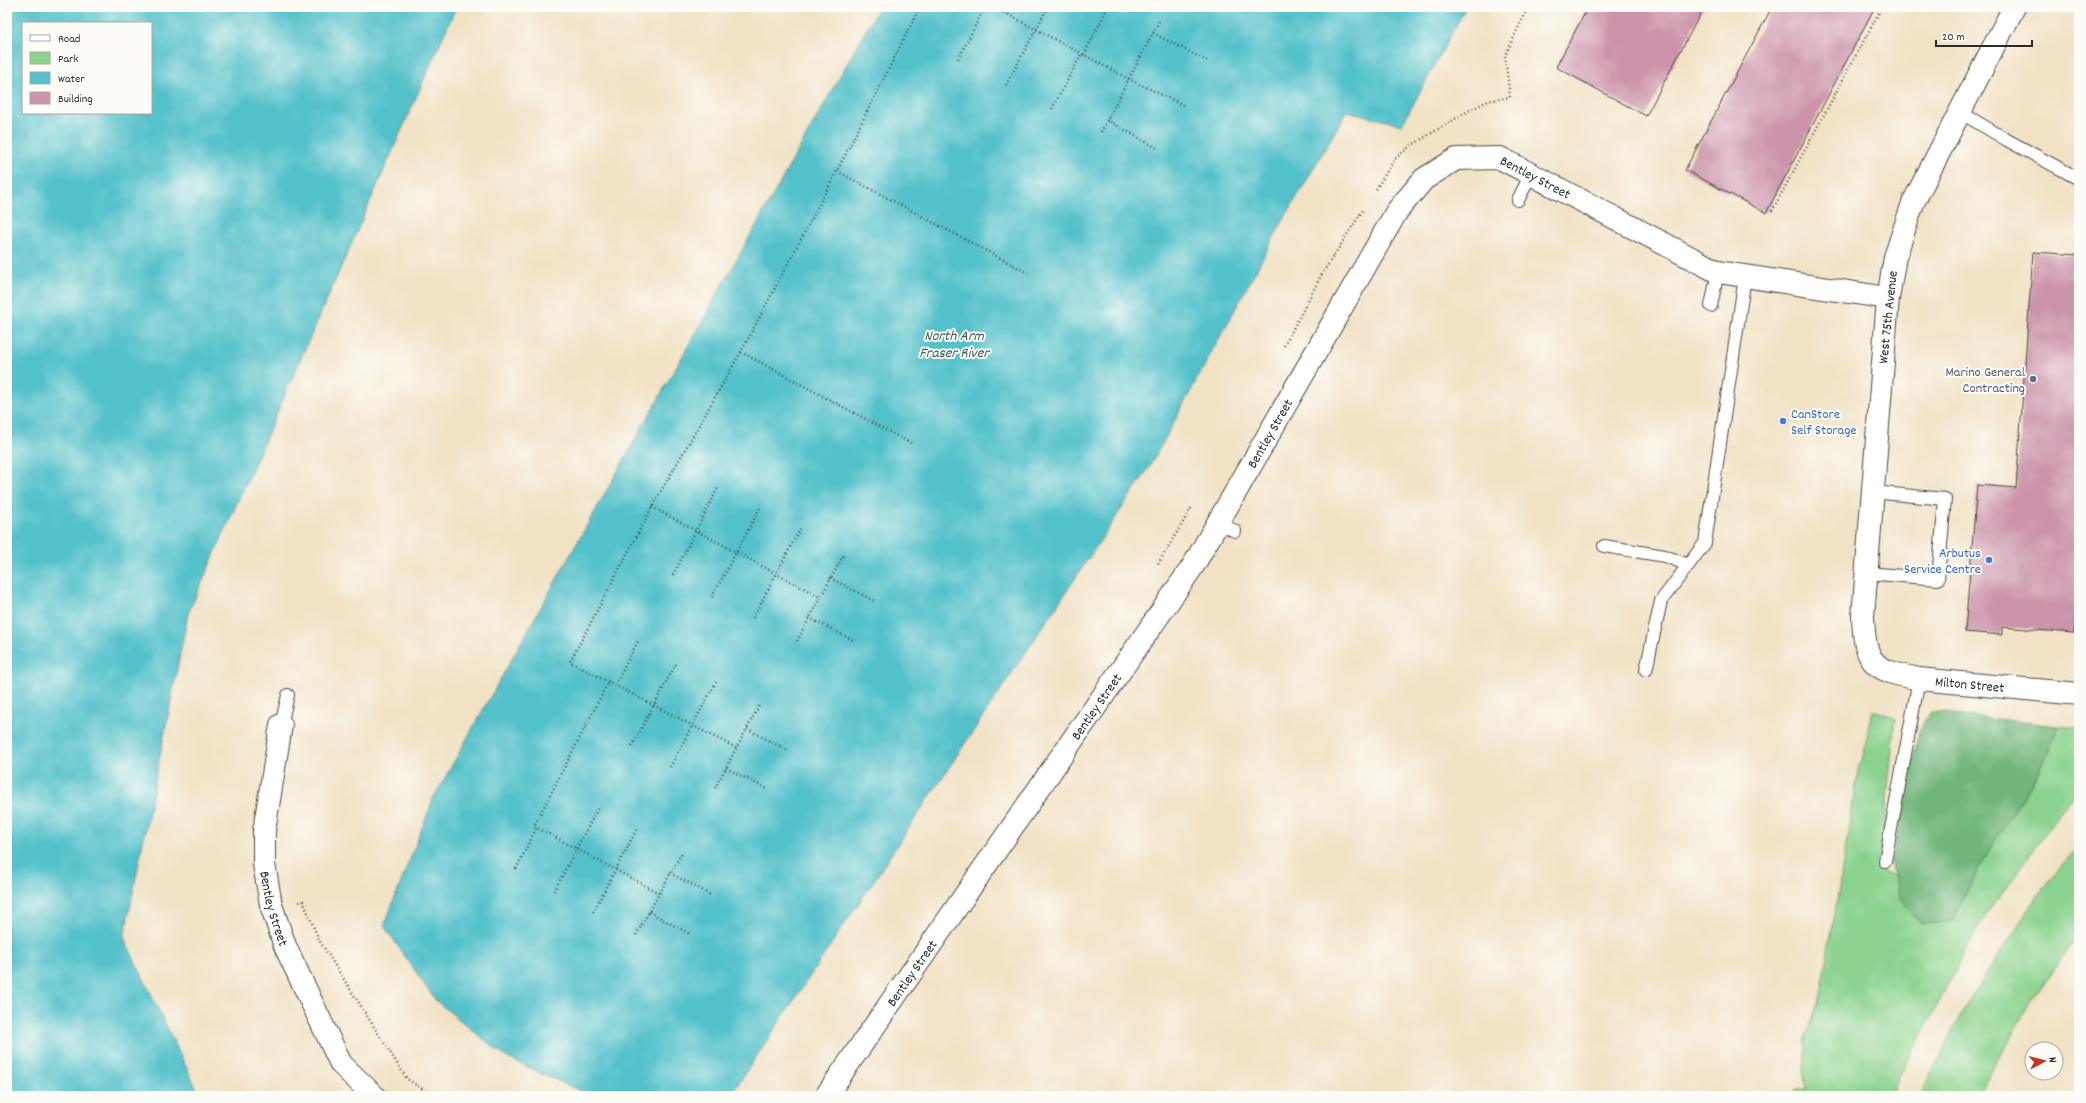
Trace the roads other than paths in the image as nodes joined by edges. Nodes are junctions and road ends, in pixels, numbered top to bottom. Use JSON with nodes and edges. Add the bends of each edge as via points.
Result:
{"nodes":[{"id":1,"x":2014,"y":7,"type":"edge"},
{"id":2,"x":1960,"y":112,"type":"junction"},
{"id":3,"x":1531,"y":174,"type":"junction"},
{"id":4,"x":2079,"y":179,"type":"edge"},
{"id":5,"x":1518,"y":200,"type":"dead end"},
{"id":6,"x":1718,"y":272,"type":"junction"},
{"id":7,"x":1745,"y":276,"type":"junction"},
{"id":8,"x":1888,"y":298,"type":"junction"},
{"id":9,"x":1711,"y":306,"type":"dead end"},
{"id":10,"x":1872,"y":492,"type":"junction"},
{"id":11,"x":1604,"y":546,"type":"dead end"},
{"id":12,"x":1688,"y":565,"type":"junction"},
{"id":13,"x":1866,"y":573,"type":"junction"},
{"id":14,"x":1868,"y":654,"type":"joint"},
{"id":15,"x":1646,"y":670,"type":"dead end"},
{"id":16,"x":1919,"y":679,"type":"junction"},
{"id":17,"x":2079,"y":694,"type":"edge"},
{"id":18,"x":288,"y":695,"type":"dead end"},
{"id":19,"x":281,"y":724,"type":"joint"},
{"id":20,"x":1885,"y":862,"type":"dead end"},
{"id":21,"x":374,"y":1096,"type":"edge"},
{"id":22,"x":826,"y":1096,"type":"edge"}],
"edges":[{"from":1,"to":2,"type":"street","name":"West 75th Avenue"},
{"from":2,"to":4,"type":"lane"},
{"from":2,"to":8,"type":"street","name":"West 75th Avenue","via":[[1913,203],[1895,257]]},
{"from":3,"to":5,"type":"lane"},
{"from":3,"to":6,"type":"street","name":"Bentley Street"},
{"from":3,"to":22,"type":"street","name":"Bentley Street","via":[[1500,158],[1456,159],[1424,179],[1397,211],[1226,527],[1193,566]]},
{"from":6,"to":7,"type":"street","name":"Bentley Street"},
{"from":6,"to":9,"type":"lane"},
{"from":7,"to":8,"type":"street","name":"Bentley Street"},
{"from":7,"to":12,"type":"lane","via":[[1705,543]]},
{"from":8,"to":10,"type":"street","name":"West 75th Avenue"},
{"from":10,"to":13,"type":"street","name":"West 75th Avenue"},
{"from":10,"to":13,"type":"lane","via":[[1945,499],[1938,580]]},
{"from":11,"to":12,"type":"lane","via":[[1665,556]]},
{"from":12,"to":15,"type":"lane","via":[[1660,601]]},
{"from":13,"to":14,"type":"street","name":"West 75th Avenue","via":[[1863,617]]},
{"from":14,"to":16,"type":"street","name":"Milton Street","via":[[1881,669]]},
{"from":16,"to":17,"type":"street","name":"Milton Street"},
{"from":16,"to":20,"type":"lane"},
{"from":18,"to":19,"type":"lane","name":"Bentley Street"},
{"from":19,"to":21,"type":"street","name":"Bentley Street","via":[[264,831],[264,864],[271,905],[285,946],[341,1064]]}]}
